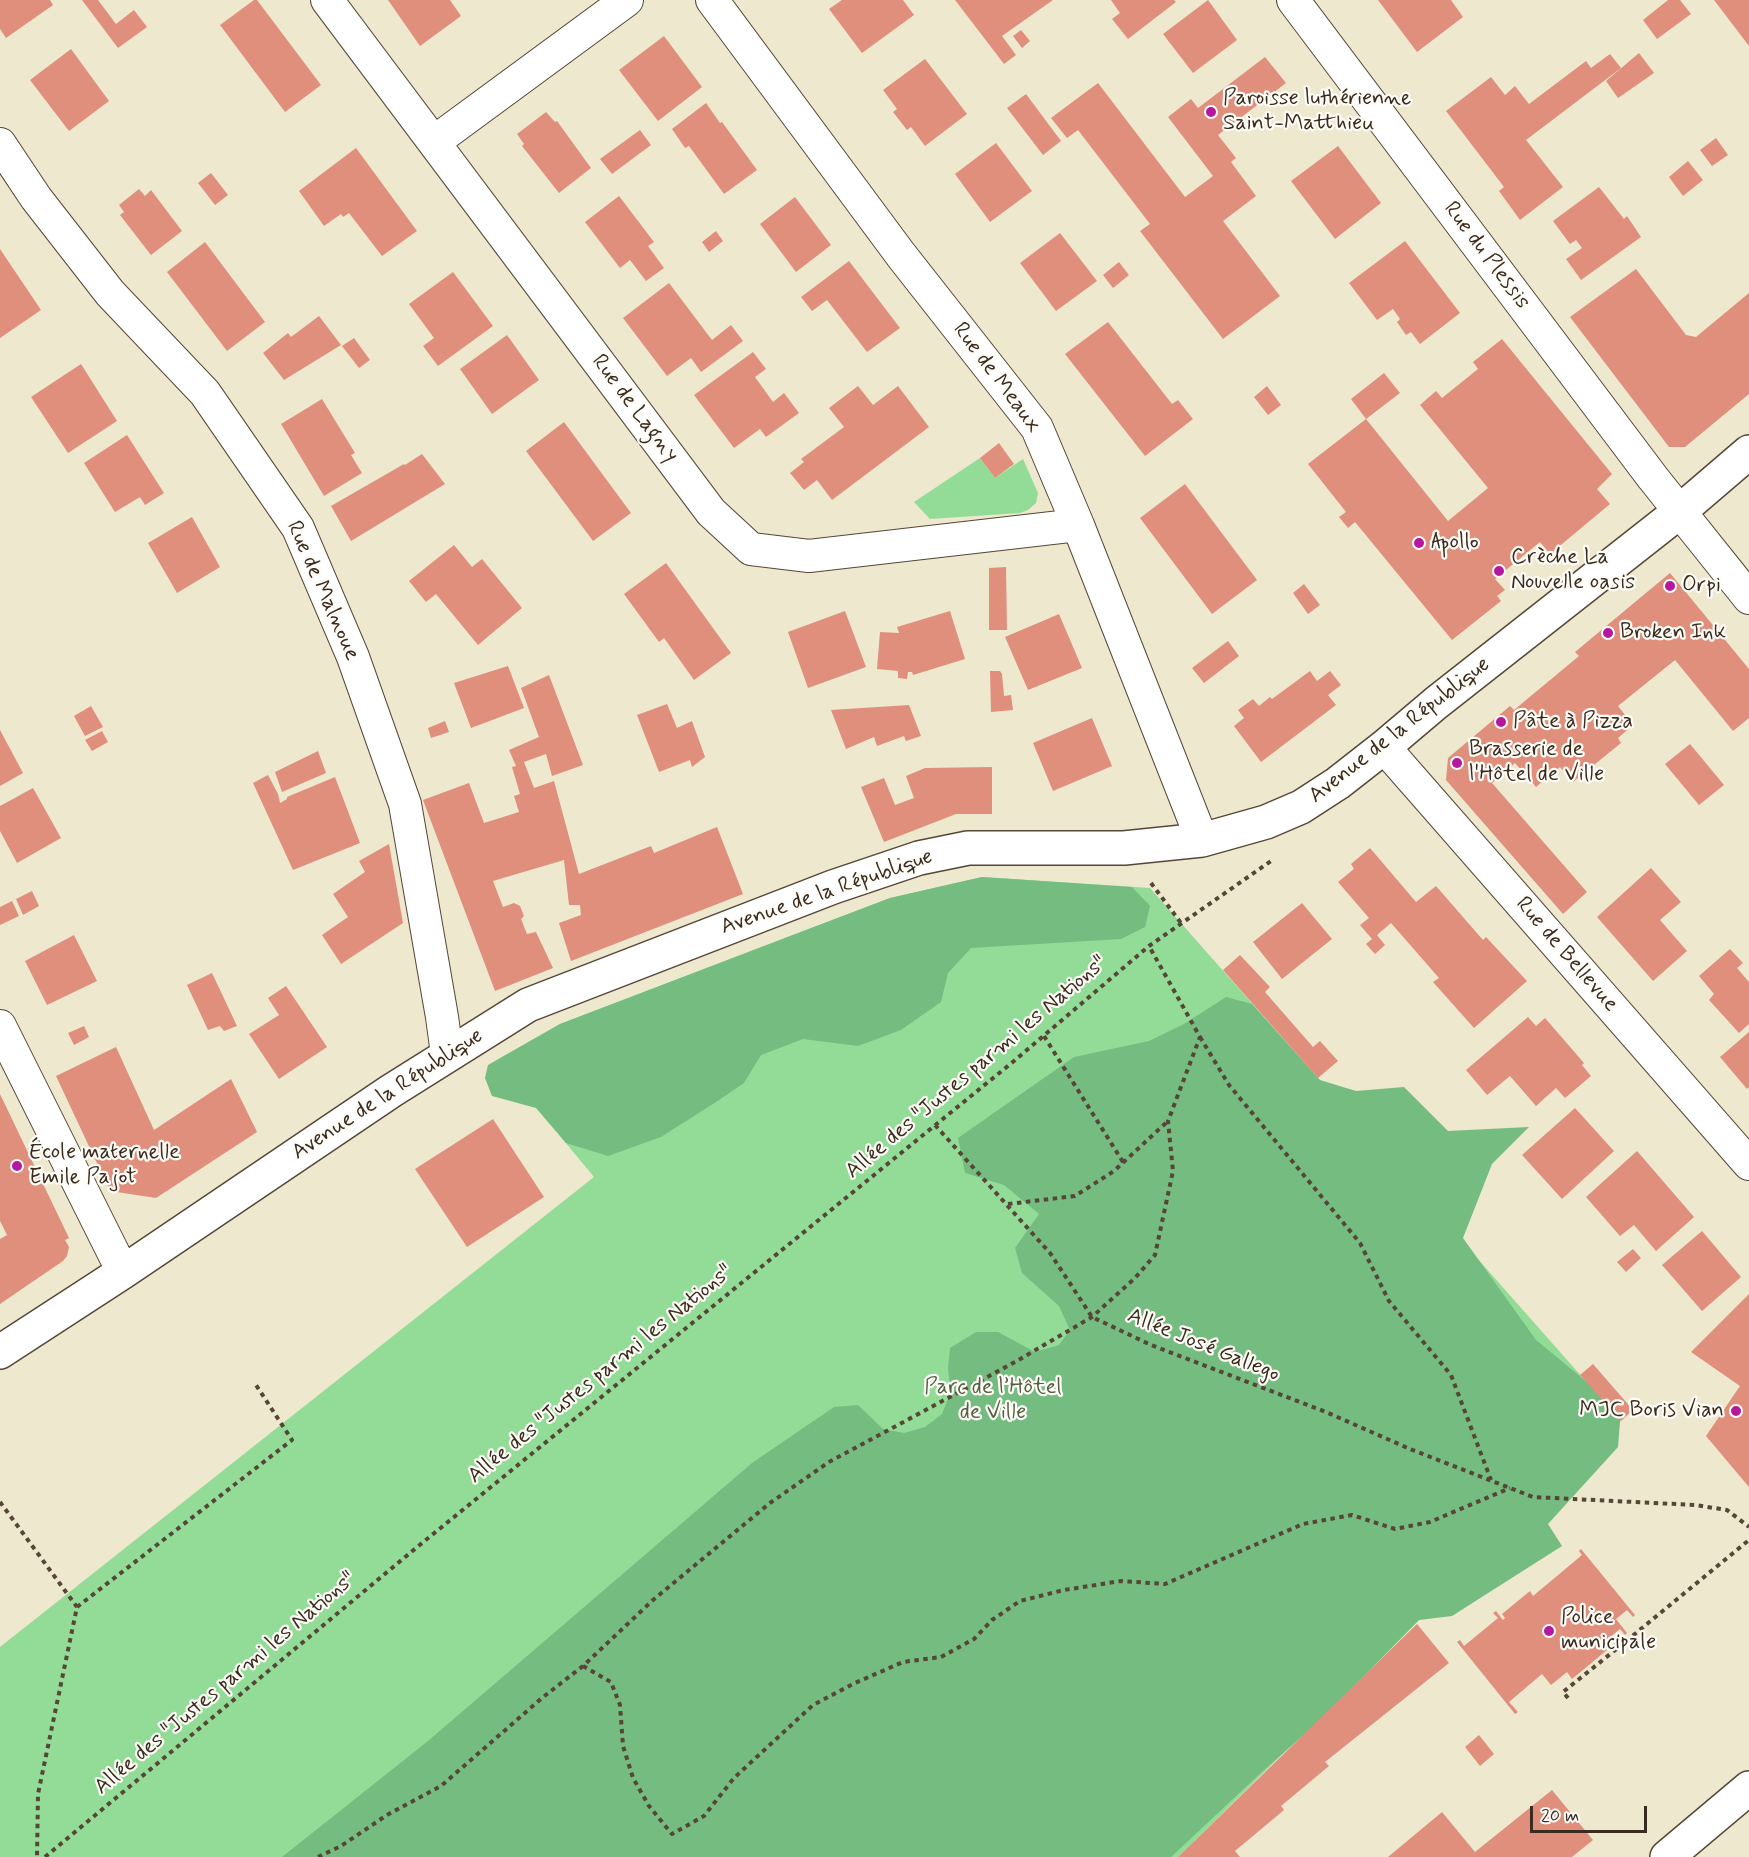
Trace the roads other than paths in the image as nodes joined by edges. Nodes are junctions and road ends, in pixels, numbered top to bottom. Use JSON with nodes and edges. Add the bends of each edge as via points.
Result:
{"nodes":[{"id":1,"x":327,"y":0,"type":"edge"},
{"id":2,"x":627,"y":0,"type":"edge"},
{"id":3,"x":712,"y":0,"type":"edge"},
{"id":4,"x":1293,"y":0,"type":"edge"},
{"id":5,"x":434,"y":142,"type":"junction"},
{"id":6,"x":0,"y":144,"type":"edge"},
{"id":7,"x":1749,"y":452,"type":"edge"},
{"id":8,"x":1679,"y":512,"type":"junction"},
{"id":9,"x":1078,"y":525,"type":"junction"},
{"id":10,"x":1749,"y":598,"type":"edge"},
{"id":11,"x":1384,"y":747,"type":"junction"},
{"id":12,"x":1202,"y":840,"type":"junction"},
{"id":13,"x":0,"y":1026,"type":"edge"},
{"id":14,"x":447,"y":1054,"type":"junction"},
{"id":15,"x":1749,"y":1164,"type":"edge"},
{"id":16,"x":123,"y":1272,"type":"junction"},
{"id":17,"x":0,"y":1352,"type":"edge"},
{"id":18,"x":1749,"y":1788,"type":"edge"},
{"id":19,"x":1666,"y":1857,"type":"edge"}],
"edges":[{"from":1,"to":5,"type":"street","name":"Rue de Lagny"},
{"from":2,"to":5,"type":"street"},
{"from":3,"to":9,"type":"street","name":"Rue de Meaux","via":[[901,255],[1037,428]]},
{"from":4,"to":8,"type":"street","name":"Rue du Plessis"},
{"from":5,"to":9,"type":"street","name":"Rue de Lagny","via":[[711,512],[751,549],[809,556]]},
{"from":6,"to":14,"type":"street","name":"Rue de Malnoue","via":[[36,198],[110,293],[206,393],[298,528],[353,657],[405,804]]},
{"from":7,"to":8,"type":"street","name":"Avenue de la République"},
{"from":8,"to":10,"type":"street","name":"Rue du Plessis"},
{"from":8,"to":11,"type":"street","name":"Avenue de la République"},
{"from":9,"to":12,"type":"street","name":"Rue de Meaux"},
{"from":11,"to":12,"type":"street","name":"Avenue de la République","via":[[1301,807],[1266,822]]},
{"from":11,"to":15,"type":"street","name":"Rue de Bellevue"},
{"from":12,"to":14,"type":"street","name":"Avenue de la République","via":[[1124,848],[968,848],[919,858],[833,886],[528,1005]]},
{"from":13,"to":16,"type":"street"},
{"from":14,"to":16,"type":"street","name":"Avenue de la République"},
{"from":16,"to":17,"type":"street","name":"Avenue de la République"},
{"from":18,"to":19,"type":"street"}]}
